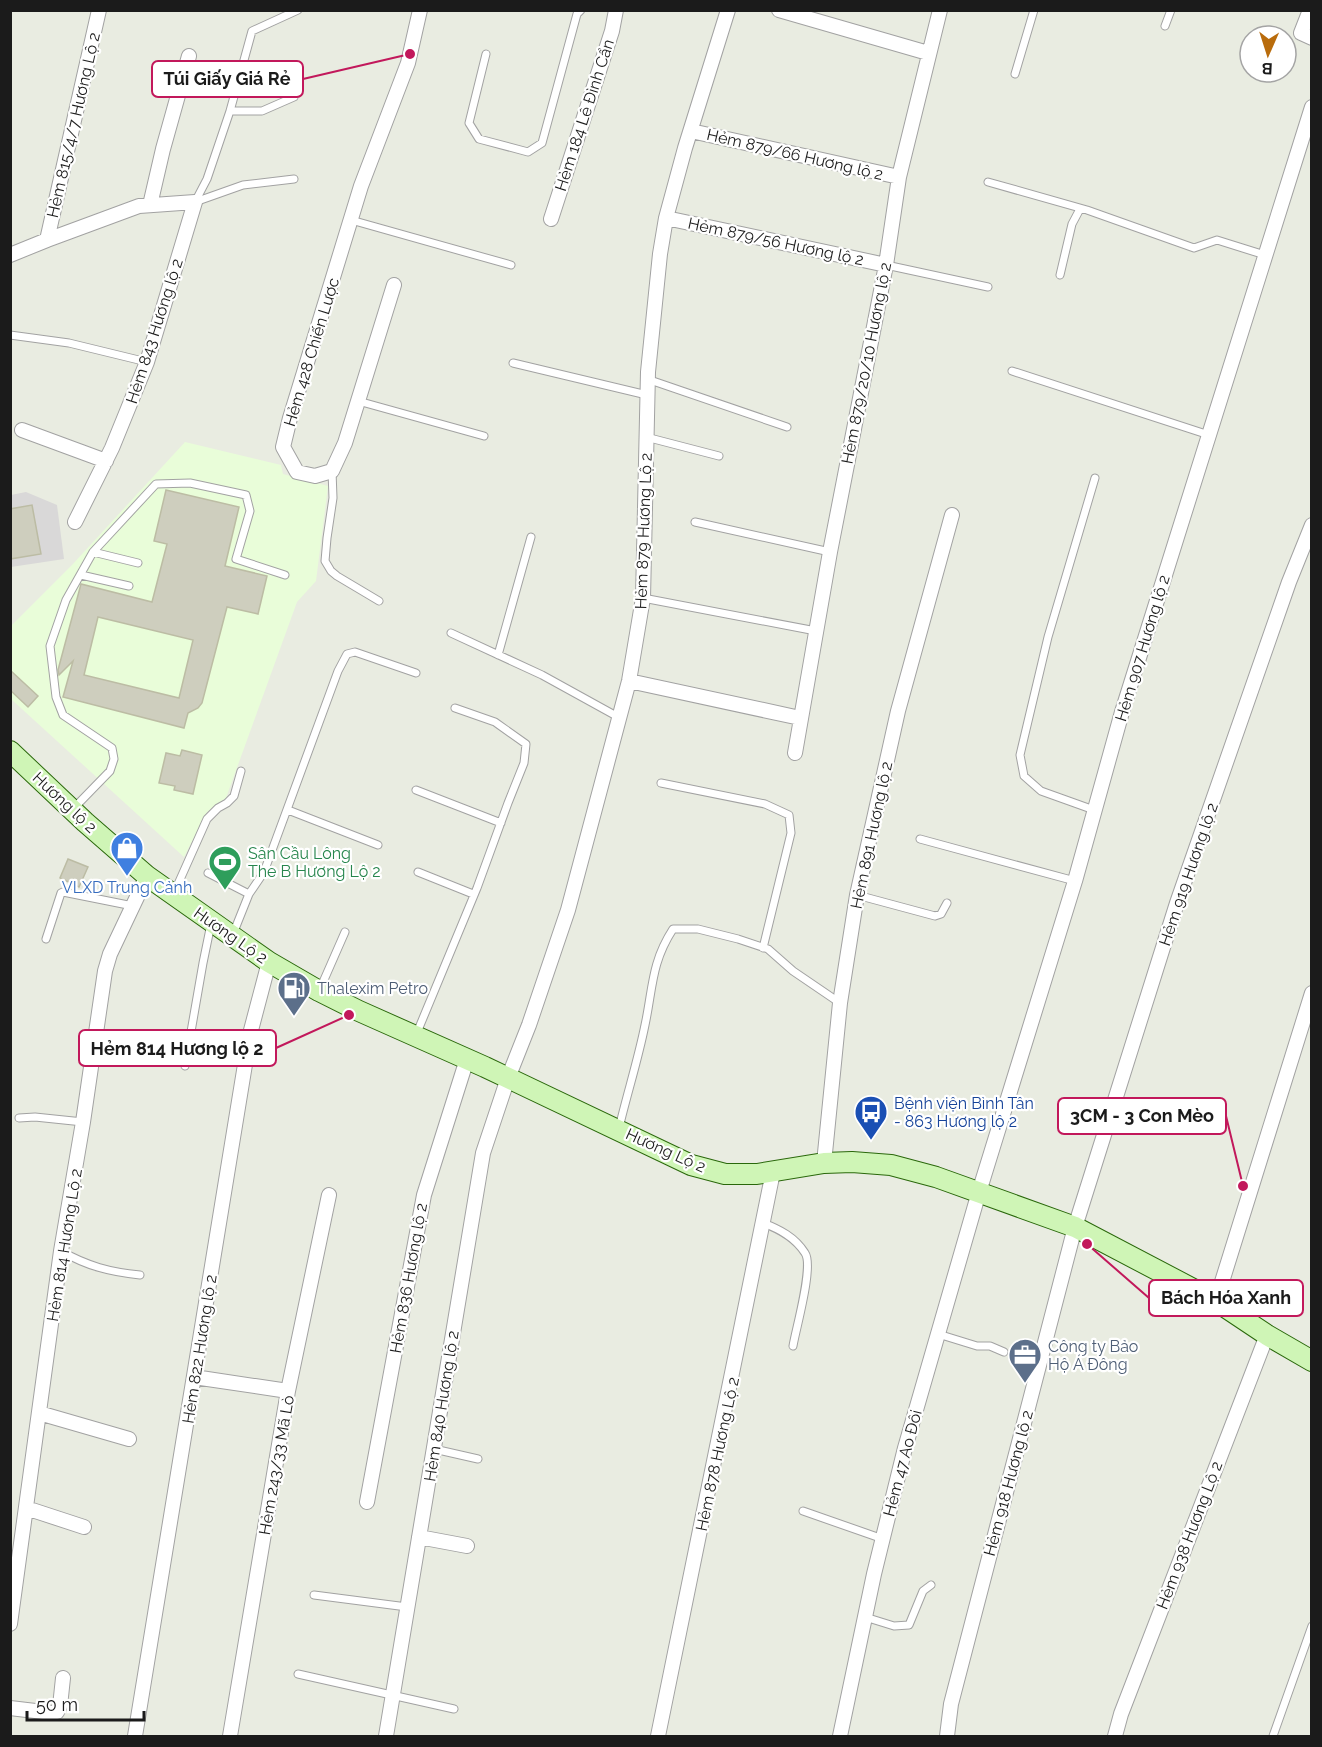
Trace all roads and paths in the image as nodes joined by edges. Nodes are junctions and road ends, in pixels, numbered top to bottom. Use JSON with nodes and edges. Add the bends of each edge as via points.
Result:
{"nodes":[{"id":1,"x":99,"y":10,"type":"edge"},
{"id":2,"x":298,"y":10,"type":"edge"},
{"id":3,"x":420,"y":10,"type":"edge"},
{"id":4,"x":581,"y":10,"type":"edge"},
{"id":5,"x":616,"y":10,"type":"edge"},
{"id":6,"x":728,"y":10,"type":"edge"},
{"id":7,"x":779,"y":10,"type":"edge"},
{"id":8,"x":940,"y":10,"type":"edge"},
{"id":9,"x":1034,"y":10,"type":"edge"},
{"id":10,"x":1171,"y":10,"type":"edge"},
{"id":11,"x":1310,"y":10,"type":"edge"},
{"id":12,"x":1165,"y":26,"type":"dead end"},
{"id":13,"x":1311,"y":38,"type":"edge"},
{"id":14,"x":928,"y":53,"type":"junction"},
{"id":15,"x":486,"y":54,"type":"dead end"},
{"id":16,"x":189,"y":56,"type":"dead end"},
{"id":17,"x":1015,"y":74,"type":"dead end"},
{"id":18,"x":294,"y":97,"type":"dead end"},
{"id":19,"x":1311,"y":107,"type":"edge"},
{"id":20,"x":230,"y":111,"type":"junction"},
{"id":21,"x":691,"y":131,"type":"junction"},
{"id":22,"x":899,"y":177,"type":"junction"},
{"id":23,"x":294,"y":179,"type":"dead end"},
{"id":24,"x":988,"y":182,"type":"dead end"},
{"id":25,"x":195,"y":202,"type":"junction"},
{"id":26,"x":150,"y":206,"type":"junction"},
{"id":27,"x":1080,"y":209,"type":"junction"},
{"id":28,"x":666,"y":218,"type":"junction"},
{"id":29,"x":551,"y":219,"type":"dead end"},
{"id":30,"x":351,"y":220,"type":"junction"},
{"id":31,"x":46,"y":240,"type":"junction"},
{"id":32,"x":10,"y":255,"type":"edge"},
{"id":33,"x":1265,"y":255,"type":"junction"},
{"id":34,"x":511,"y":265,"type":"dead end"},
{"id":35,"x":886,"y":265,"type":"junction"},
{"id":36,"x":1060,"y":275,"type":"dead end"},
{"id":37,"x":394,"y":285,"type":"dead end"},
{"id":38,"x":988,"y":287,"type":"dead end"},
{"id":39,"x":10,"y":335,"type":"edge"},
{"id":40,"x":147,"y":362,"type":"junction"},
{"id":41,"x":513,"y":363,"type":"dead end"},
{"id":42,"x":1012,"y":371,"type":"dead end"},
{"id":43,"x":647,"y":379,"type":"junction"},
{"id":44,"x":647,"y":395,"type":"junction"},
{"id":45,"x":358,"y":401,"type":"junction"},
{"id":46,"x":787,"y":428,"type":"dead end"},
{"id":47,"x":21,"y":430,"type":"dead end"},
{"id":48,"x":1209,"y":435,"type":"junction"},
{"id":49,"x":484,"y":436,"type":"dead end"},
{"id":50,"x":646,"y":437,"type":"junction"},
{"id":51,"x":719,"y":456,"type":"dead end"},
{"id":52,"x":106,"y":461,"type":"junction"},
{"id":53,"x":332,"y":471,"type":"junction"},
{"id":54,"x":1095,"y":478,"type":"dead end"},
{"id":55,"x":952,"y":514,"type":"dead end"},
{"id":56,"x":75,"y":522,"type":"dead end"},
{"id":57,"x":694,"y":522,"type":"dead end"},
{"id":58,"x":1311,"y":525,"type":"edge"},
{"id":59,"x":531,"y":537,"type":"dead end"},
{"id":60,"x":93,"y":552,"type":"junction"},
{"id":61,"x":830,"y":552,"type":"junction"},
{"id":62,"x":138,"y":563,"type":"dead end"},
{"id":63,"x":81,"y":575,"type":"junction"},
{"id":64,"x":285,"y":575,"type":"dead end"},
{"id":65,"x":129,"y":586,"type":"dead end"},
{"id":66,"x":643,"y":598,"type":"junction"},
{"id":67,"x":379,"y":601,"type":"dead end"},
{"id":68,"x":816,"y":631,"type":"junction"},
{"id":69,"x":451,"y":633,"type":"dead end"},
{"id":70,"x":498,"y":655,"type":"junction"},
{"id":71,"x":416,"y":673,"type":"dead end"},
{"id":72,"x":628,"y":681,"type":"junction"},
{"id":73,"x":455,"y":708,"type":"dead end"},
{"id":74,"x":620,"y":718,"type":"junction"},
{"id":75,"x":800,"y":718,"type":"junction"},
{"id":76,"x":10,"y":751,"type":"edge"},
{"id":77,"x":795,"y":753,"type":"dead end"},
{"id":78,"x":241,"y":771,"type":"dead end"},
{"id":79,"x":662,"y":783,"type":"dead end"},
{"id":80,"x":416,"y":790,"type":"dead end"},
{"id":81,"x":72,"y":810,"type":"junction"},
{"id":82,"x":288,"y":810,"type":"junction"},
{"id":83,"x":1094,"y":810,"type":"junction"},
{"id":84,"x":501,"y":823,"type":"junction"},
{"id":85,"x":920,"y":839,"type":"dead end"},
{"id":86,"x":378,"y":845,"type":"dead end"},
{"id":87,"x":418,"y":872,"type":"dead end"},
{"id":88,"x":208,"y":873,"type":"dead end"},
{"id":89,"x":147,"y":876,"type":"junction"},
{"id":90,"x":1075,"y":881,"type":"junction"},
{"id":91,"x":249,"y":894,"type":"junction"},
{"id":92,"x":473,"y":894,"type":"junction"},
{"id":93,"x":173,"y":895,"type":"junction"},
{"id":94,"x":857,"y":895,"type":"junction"},
{"id":95,"x":946,"y":903,"type":"dead end"},
{"id":96,"x":133,"y":906,"type":"junction"},
{"id":97,"x":212,"y":921,"type":"junction"},
{"id":98,"x":345,"y":932,"type":"dead end"},
{"id":99,"x":232,"y":937,"type":"junction"},
{"id":100,"x":46,"y":939,"type":"dead end"},
{"id":101,"x":763,"y":948,"type":"junction"},
{"id":102,"x":269,"y":962,"type":"junction"},
{"id":103,"x":319,"y":991,"type":"junction"},
{"id":104,"x":1311,"y":993,"type":"edge"},
{"id":105,"x":840,"y":1003,"type":"junction"},
{"id":106,"x":416,"y":1037,"type":"junction"},
{"id":107,"x":467,"y":1059,"type":"junction"},
{"id":108,"x":185,"y":1066,"type":"dead end"},
{"id":109,"x":508,"y":1078,"type":"junction"},
{"id":110,"x":19,"y":1118,"type":"dead end"},
{"id":111,"x":83,"y":1122,"type":"junction"},
{"id":112,"x":619,"y":1129,"type":"junction"},
{"id":113,"x":824,"y":1163,"type":"junction"},
{"id":114,"x":774,"y":1172,"type":"junction"},
{"id":115,"x":979,"y":1192,"type":"junction"},
{"id":116,"x":329,"y":1196,"type":"dead end"},
{"id":117,"x":763,"y":1223,"type":"junction"},
{"id":118,"x":1075,"y":1227,"type":"junction"},
{"id":119,"x":62,"y":1251,"type":"junction"},
{"id":120,"x":140,"y":1275,"type":"dead end"},
{"id":121,"x":1216,"y":1301,"type":"junction"},
{"id":122,"x":938,"y":1334,"type":"junction"},
{"id":123,"x":1267,"y":1335,"type":"junction"},
{"id":124,"x":793,"y":1346,"type":"dead end"},
{"id":125,"x":1004,"y":1352,"type":"dead end"},
{"id":126,"x":1311,"y":1361,"type":"edge"},
{"id":127,"x":194,"y":1377,"type":"junction"},
{"id":128,"x":288,"y":1391,"type":"junction"},
{"id":129,"x":39,"y":1413,"type":"junction"},
{"id":130,"x":129,"y":1439,"type":"dead end"},
{"id":131,"x":434,"y":1449,"type":"junction"},
{"id":132,"x":478,"y":1460,"type":"dead end"},
{"id":133,"x":367,"y":1502,"type":"dead end"},
{"id":134,"x":26,"y":1508,"type":"junction"},
{"id":135,"x":803,"y":1511,"type":"dead end"},
{"id":136,"x":84,"y":1527,"type":"dead end"},
{"id":137,"x":419,"y":1537,"type":"junction"},
{"id":138,"x":883,"y":1539,"type":"junction"},
{"id":139,"x":467,"y":1546,"type":"dead end"},
{"id":140,"x":931,"y":1585,"type":"dead end"},
{"id":141,"x":314,"y":1595,"type":"dead end"},
{"id":142,"x":12,"y":1596,"type":"edge"},
{"id":143,"x":407,"y":1607,"type":"junction"},
{"id":144,"x":865,"y":1617,"type":"junction"},
{"id":145,"x":10,"y":1624,"type":"edge"},
{"id":146,"x":1311,"y":1626,"type":"edge"},
{"id":147,"x":298,"y":1674,"type":"dead end"},
{"id":148,"x":63,"y":1678,"type":"dead end"},
{"id":149,"x":393,"y":1696,"type":"junction"},
{"id":150,"x":10,"y":1708,"type":"edge"},
{"id":151,"x":454,"y":1709,"type":"dead end"},
{"id":152,"x":135,"y":1737,"type":"edge"},
{"id":153,"x":230,"y":1737,"type":"edge"},
{"id":154,"x":386,"y":1737,"type":"edge"},
{"id":155,"x":658,"y":1737,"type":"edge"},
{"id":156,"x":840,"y":1737,"type":"edge"},
{"id":157,"x":947,"y":1737,"type":"edge"},
{"id":158,"x":1115,"y":1737,"type":"edge"},
{"id":159,"x":1273,"y":1737,"type":"edge"}],
"edges":[{"from":1,"to":31,"type":"street","name":"Hẻm 815/4/7 Hương Lộ 2"},
{"from":2,"to":20,"type":"lane","via":[[252,32]]},
{"from":3,"to":30,"type":"street","name":"Hẻm 428 Chiến Lược","via":[[408,63]]},
{"from":4,"to":15,"type":"lane","via":[[542,143],[528,152],[479,139],[469,123]]},
{"from":5,"to":29,"type":"street","name":"Hẻm 184 Lê Đình Cẩn"},
{"from":6,"to":21,"type":"street","name":"Hẻm 879 Hương Lộ 2"},
{"from":7,"to":14,"type":"street"},
{"from":8,"to":14,"type":"street","name":"Hẻm 879/20/10 Hương lộ 2"},
{"from":9,"to":17,"type":"lane"},
{"from":10,"to":12,"type":"lane"},
{"from":11,"to":13,"type":"street","via":[[1301,33]]},
{"from":14,"to":22,"type":"street","name":"Hẻm 879/20/10 Hương lộ 2"},
{"from":16,"to":26,"type":"street"},
{"from":18,"to":20,"type":"lane","via":[[262,111]]},
{"from":19,"to":33,"type":"street","name":"Hẻm 907 Hương lộ 2"},
{"from":20,"to":25,"type":"lane"},
{"from":21,"to":22,"type":"street","name":"Hẻm 879/66 Hương lộ 2"},
{"from":21,"to":28,"type":"street","name":"Hẻm 879 Hương Lộ 2"},
{"from":22,"to":35,"type":"street","name":"Hẻm 879/20/10 Hương lộ 2"},
{"from":23,"to":25,"type":"lane","via":[[243,184]]},
{"from":24,"to":27,"type":"lane"},
{"from":25,"to":26,"type":"street"},
{"from":25,"to":40,"type":"street","name":"Hẻm 843 Hương lộ 2"},
{"from":26,"to":31,"type":"street","via":[[139,206]]},
{"from":27,"to":33,"type":"lane","via":[[1194,248],[1217,240]]},
{"from":27,"to":36,"type":"lane","via":[[1072,224]]},
{"from":28,"to":35,"type":"street","name":"Hẻm 879/56 Hương lộ 2"},
{"from":28,"to":43,"type":"street","name":"Hẻm 879 Hương Lộ 2"},
{"from":30,"to":34,"type":"lane"},
{"from":30,"to":53,"type":"street","name":"Hẻm 428 Chiến Lược","via":[[283,447],[297,472],[315,476]]},
{"from":31,"to":32,"type":"street"},
{"from":33,"to":48,"type":"street","name":"Hẻm 907 Hương lộ 2"},
{"from":35,"to":38,"type":"lane"},
{"from":35,"to":61,"type":"street","name":"Hẻm 879/20/10 Hương lộ 2"},
{"from":37,"to":45,"type":"street"},
{"from":39,"to":40,"type":"lane","via":[[69,343]]},
{"from":40,"to":52,"type":"street","name":"Hẻm 843 Hương lộ 2"},
{"from":41,"to":44,"type":"lane"},
{"from":42,"to":48,"type":"lane"},
{"from":43,"to":44,"type":"street","name":"Hẻm 879 Hương Lộ 2"},
{"from":43,"to":46,"type":"lane"},
{"from":44,"to":50,"type":"street","name":"Hẻm 879 Hương Lộ 2"},
{"from":45,"to":49,"type":"lane"},
{"from":45,"to":53,"type":"street"},
{"from":47,"to":52,"type":"street"},
{"from":48,"to":83,"type":"street","name":"Hẻm 907 Hương lộ 2"},
{"from":50,"to":51,"type":"lane"},
{"from":50,"to":66,"type":"street","name":"Hẻm 879 Hương Lộ 2"},
{"from":52,"to":56,"type":"street","name":"Hẻm 843 Hương lộ 2"},
{"from":53,"to":67,"type":"lane","via":[[333,498],[325,561],[337,576]]},
{"from":54,"to":83,"type":"lane","via":[[1048,637],[1020,755],[1024,776],[1041,791]]},
{"from":55,"to":94,"type":"street","name":"Hẻm 891 Hương lộ 2","via":[[898,711]]},
{"from":57,"to":61,"type":"lane"},
{"from":58,"to":118,"type":"street","name":"Hẻm 919 Hương lộ 2","via":[[1177,903]]},
{"from":59,"to":70,"type":"lane"},
{"from":60,"to":62,"type":"lane"},
{"from":60,"to":63,"type":"lane"},
{"from":60,"to":64,"type":"lane","via":[[156,484],[190,483],[246,495],[250,511],[236,559]]},
{"from":61,"to":68,"type":"street","name":"Hẻm 879/20/10 Hương lộ 2"},
{"from":63,"to":65,"type":"lane"},
{"from":63,"to":81,"type":"lane","via":[[66,600],[50,646],[56,697],[63,715],[112,748],[114,759],[110,771]]},
{"from":66,"to":68,"type":"lane"},
{"from":66,"to":72,"type":"street","name":"Hẻm 879 Hương Lộ 2"},
{"from":68,"to":75,"type":"street","name":"Hẻm 879/20/10 Hương lộ 2"},
{"from":69,"to":70,"type":"lane"},
{"from":70,"to":74,"type":"lane"},
{"from":71,"to":82,"type":"lane","via":[[355,652],[346,654]]},
{"from":72,"to":74,"type":"street","name":"Hẻm 879 Hương Lộ 2"},
{"from":72,"to":75,"type":"street"},
{"from":73,"to":84,"type":"lane","via":[[495,722],[526,744],[525,763]]},
{"from":74,"to":109,"type":"street","name":"Hẻm 879 Hương Lộ 2","via":[[568,910]]},
{"from":75,"to":77,"type":"street","name":"Hẻm 879/20/10 Hương lộ 2"},
{"from":76,"to":81,"type":"main road","name":"Hương lộ 2"},
{"from":78,"to":93,"type":"lane","via":[[234,796],[207,819]]},
{"from":79,"to":101,"type":"lane","via":[[765,804],[789,814],[791,833]]},
{"from":80,"to":84,"type":"lane"},
{"from":81,"to":89,"type":"main road","name":"Hương lộ 2"},
{"from":82,"to":86,"type":"lane"},
{"from":82,"to":91,"type":"lane","via":[[264,872]]},
{"from":83,"to":90,"type":"street","name":"Hẻm 907 Hương lộ 2"},
{"from":84,"to":92,"type":"lane"},
{"from":85,"to":90,"type":"lane"},
{"from":87,"to":92,"type":"lane"},
{"from":88,"to":91,"type":"lane"},
{"from":89,"to":93,"type":"main road","name":"Hương Lộ 2"},
{"from":89,"to":96,"type":"street","name":"Hẻm 814 Hương Lộ 2"},
{"from":90,"to":115,"type":"street","name":"Hẻm 907 Hương lộ 2"},
{"from":91,"to":99,"type":"lane"},
{"from":92,"to":106,"type":"lane"},
{"from":93,"to":97,"type":"main road","name":"Hương Lộ 2"},
{"from":94,"to":95,"type":"lane","via":[[935,916],[941,914]]},
{"from":94,"to":105,"type":"street","name":"Hẻm 891 Hương lộ 2"},
{"from":96,"to":100,"type":"lane","via":[[63,892]]},
{"from":96,"to":111,"type":"street","name":"Hẻm 814 Hương Lộ 2","via":[[105,971]]},
{"from":97,"to":99,"type":"main road","name":"Hương Lộ 2"},
{"from":97,"to":108,"type":"lane"},
{"from":98,"to":103,"type":"lane"},
{"from":99,"to":102,"type":"main road","name":"Hương Lộ 2"},
{"from":101,"to":105,"type":"lane"},
{"from":101,"to":112,"type":"lane","via":[[698,929],[673,929],[662,946],[651,983]]},
{"from":102,"to":103,"type":"main road","name":"Hương Lộ 2"},
{"from":102,"to":127,"type":"street","name":"Hẻm 822 Hương lộ 2","via":[[250,1034]]},
{"from":103,"to":106,"type":"main road","name":"Hương Lộ 2"},
{"from":104,"to":121,"type":"street"},
{"from":105,"to":113,"type":"street","name":"Hẻm 891 Hương lộ 2"},
{"from":106,"to":107,"type":"main road","name":"Hương Lộ 2"},
{"from":107,"to":109,"type":"main road","name":"Hương Lộ 2"},
{"from":107,"to":133,"type":"street","name":"Hẻm 836 Hương lộ 2","via":[[424,1195]]},
{"from":109,"to":112,"type":"main road","name":"Hương Lộ 2"},
{"from":109,"to":131,"type":"street","name":"Hẻm 840 Hương lộ 2","via":[[483,1153]]},
{"from":110,"to":111,"type":"lane"},
{"from":111,"to":119,"type":"street","name":"Hẻm 814 Hương Lộ 2"},
{"from":112,"to":114,"type":"main road","name":"Hương Lộ 2","via":[[692,1165],[725,1174]]},
{"from":113,"to":114,"type":"main road","name":"Hương Lộ 2"},
{"from":113,"to":115,"type":"main road","name":"Hương Lộ 2","via":[[891,1165]]},
{"from":114,"to":117,"type":"street","name":"Hẻm 878 Hương Lộ 2"},
{"from":115,"to":118,"type":"main road","name":"Hương Lộ 2"},
{"from":115,"to":122,"type":"street","name":"Hẻm 47 Ao Đôi"},
{"from":116,"to":128,"type":"street","name":"Hẻm 243/33 Mã Lò"},
{"from":117,"to":124,"type":"lane","via":[[783,1231],[807,1254],[808,1269]]},
{"from":117,"to":155,"type":"street","name":"Hẻm 878 Hương Lộ 2"},
{"from":118,"to":121,"type":"main road","name":"Hương Lộ 2"},
{"from":118,"to":157,"type":"street","name":"Hẻm 918 Hương lộ 2","via":[[951,1704]]},
{"from":119,"to":120,"type":"lane","via":[[81,1262]]},
{"from":119,"to":129,"type":"street","name":"Hẻm 814 Hương Lộ 2"},
{"from":121,"to":123,"type":"main road","name":"Hương Lộ 2"},
{"from":122,"to":125,"type":"lane"},
{"from":122,"to":138,"type":"street","name":"Hẻm 47 Ao Đôi"},
{"from":123,"to":126,"type":"main road","name":"Hương Lộ 2"},
{"from":123,"to":158,"type":"street","name":"Hẻm 938 Hương Lộ 2"},
{"from":127,"to":128,"type":"street"},
{"from":127,"to":152,"type":"street","name":"Hẻm 822 Hương lộ 2"},
{"from":128,"to":153,"type":"street","name":"Hẻm 243/33 Mã Lò"},
{"from":129,"to":130,"type":"street"},
{"from":129,"to":134,"type":"street","name":"Hẻm 814 Hương Lộ 2"},
{"from":131,"to":132,"type":"lane"},
{"from":131,"to":137,"type":"street","name":"Hẻm 840 Hương lộ 2"},
{"from":134,"to":136,"type":"street"},
{"from":134,"to":142,"type":"street","name":"Hẻm 814 Hương Lộ 2"},
{"from":135,"to":138,"type":"lane"},
{"from":137,"to":139,"type":"street"},
{"from":137,"to":143,"type":"street","name":"Hẻm 840 Hương lộ 2"},
{"from":138,"to":144,"type":"street","name":"Hẻm 47 Ao Đôi"},
{"from":140,"to":144,"type":"lane","via":[[923,1591],[909,1625],[894,1626]]},
{"from":141,"to":143,"type":"lane"},
{"from":142,"to":145,"type":"street","name":"Hẻm 814 Hương Lộ 2"},
{"from":143,"to":149,"type":"street","name":"Hẻm 840 Hương lộ 2"},
{"from":144,"to":156,"type":"street","name":"Hẻm 47 Ao Đôi"},
{"from":146,"to":159,"type":"lane"},
{"from":147,"to":149,"type":"lane"},
{"from":148,"to":150,"type":"street","via":[[57,1712]]},
{"from":149,"to":151,"type":"lane"},
{"from":149,"to":154,"type":"street","name":"Hẻm 840 Hương lộ 2"}]}
